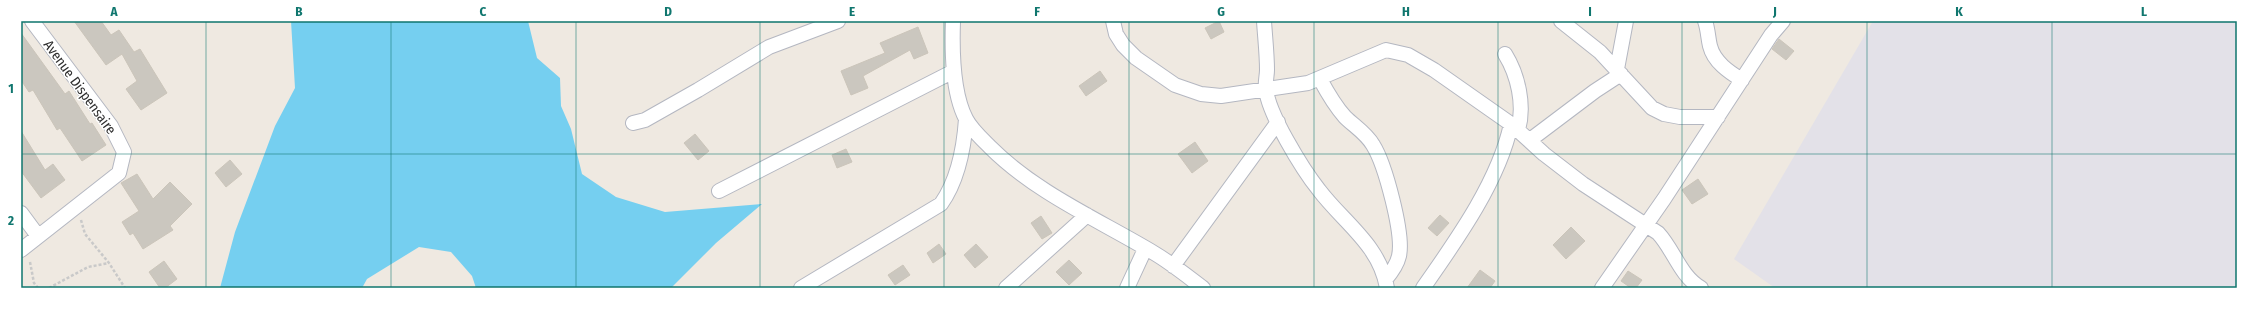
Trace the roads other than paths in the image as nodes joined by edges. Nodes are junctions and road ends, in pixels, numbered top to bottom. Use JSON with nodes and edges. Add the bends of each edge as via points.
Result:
{"nodes":[{"id":1,"x":32,"y":21,"type":"edge"},
{"id":2,"x":838,"y":21,"type":"edge"},
{"id":3,"x":953,"y":21,"type":"edge"},
{"id":4,"x":1113,"y":21,"type":"edge"},
{"id":5,"x":1264,"y":21,"type":"edge"},
{"id":6,"x":1561,"y":21,"type":"edge"},
{"id":7,"x":1626,"y":21,"type":"edge"},
{"id":8,"x":1704,"y":21,"type":"edge"},
{"id":9,"x":1783,"y":21,"type":"edge"},
{"id":10,"x":1504,"y":54,"type":"dead end"},
{"id":11,"x":954,"y":71,"type":"junction"},
{"id":12,"x":1619,"y":71,"type":"junction"},
{"id":13,"x":1320,"y":79,"type":"junction"},
{"id":14,"x":1742,"y":80,"type":"junction"},
{"id":15,"x":1266,"y":89,"type":"junction"},
{"id":16,"x":1718,"y":117,"type":"junction"},
{"id":17,"x":966,"y":119,"type":"junction"},
{"id":18,"x":1278,"y":122,"type":"junction"},
{"id":19,"x":633,"y":123,"type":"dead end"},
{"id":20,"x":1515,"y":127,"type":"junction"},
{"id":21,"x":1530,"y":140,"type":"junction"},
{"id":22,"x":719,"y":191,"type":"dead end"},
{"id":23,"x":21,"y":213,"type":"edge"},
{"id":24,"x":1087,"y":215,"type":"junction"},
{"id":25,"x":1646,"y":224,"type":"junction"},
{"id":26,"x":38,"y":236,"type":"junction"},
{"id":27,"x":24,"y":248,"type":"edge"},
{"id":28,"x":1145,"y":249,"type":"junction"},
{"id":29,"x":1173,"y":266,"type":"junction"},
{"id":30,"x":1386,"y":284,"type":"edge"},
{"id":31,"x":1694,"y":285,"type":"edge"},
{"id":32,"x":801,"y":288,"type":"edge"},
{"id":33,"x":1006,"y":288,"type":"edge"},
{"id":34,"x":1127,"y":288,"type":"edge"},
{"id":35,"x":1203,"y":288,"type":"edge"},
{"id":36,"x":1423,"y":288,"type":"edge"},
{"id":37,"x":1602,"y":288,"type":"edge"}],
"edges":[{"from":1,"to":26,"type":"street","name":"Avenue Dispensaire","via":[[111,126],[124,152],[119,172]]},
{"from":2,"to":19,"type":"street","via":[[769,47],[645,120]]},
{"from":3,"to":11,"type":"street"},
{"from":4,"to":15,"type":"street","via":[[1116,34],[1123,45],[1136,58],[1175,85],[1201,94],[1221,96]]},
{"from":5,"to":15,"type":"street"},
{"from":6,"to":12,"type":"street"},
{"from":7,"to":12,"type":"street"},
{"from":8,"to":14,"type":"street","via":[[1714,55]]},
{"from":9,"to":14,"type":"street"},
{"from":10,"to":20,"type":"street","via":[[1511,64],[1518,89],[1521,118]]},
{"from":11,"to":17,"type":"street"},
{"from":11,"to":22,"type":"street"},
{"from":12,"to":16,"type":"street","via":[[1652,108],[1664,114],[1680,117]]},
{"from":12,"to":21,"type":"street"},
{"from":13,"to":15,"type":"street","via":[[1291,87]]},
{"from":13,"to":20,"type":"street","via":[[1386,50],[1408,55],[1434,70]]},
{"from":13,"to":30,"type":"street","via":[[1343,115],[1373,144],[1382,164],[1400,238],[1399,256]]},
{"from":14,"to":16,"type":"street"},
{"from":15,"to":18,"type":"street"},
{"from":16,"to":25,"type":"street"},
{"from":17,"to":24,"type":"street","via":[[1004,161],[1047,192]]},
{"from":17,"to":32,"type":"street","via":[[965,139],[956,172],[949,192],[941,204]]},
{"from":18,"to":29,"type":"street"},
{"from":18,"to":30,"type":"street","via":[[1308,174],[1335,209],[1358,232],[1380,263]]},
{"from":20,"to":21,"type":"street"},
{"from":20,"to":36,"type":"street","via":[[1500,163],[1456,241]]},
{"from":21,"to":25,"type":"street","via":[[1583,184]]},
{"from":23,"to":26,"type":"street"},
{"from":24,"to":28,"type":"street"},
{"from":24,"to":33,"type":"street"},
{"from":25,"to":31,"type":"street","via":[[1666,242]]},
{"from":25,"to":37,"type":"street"},
{"from":26,"to":27,"type":"street","name":"Avenue Dispensaire"},
{"from":28,"to":29,"type":"street"},
{"from":28,"to":34,"type":"street"},
{"from":29,"to":35,"type":"street"}]}
